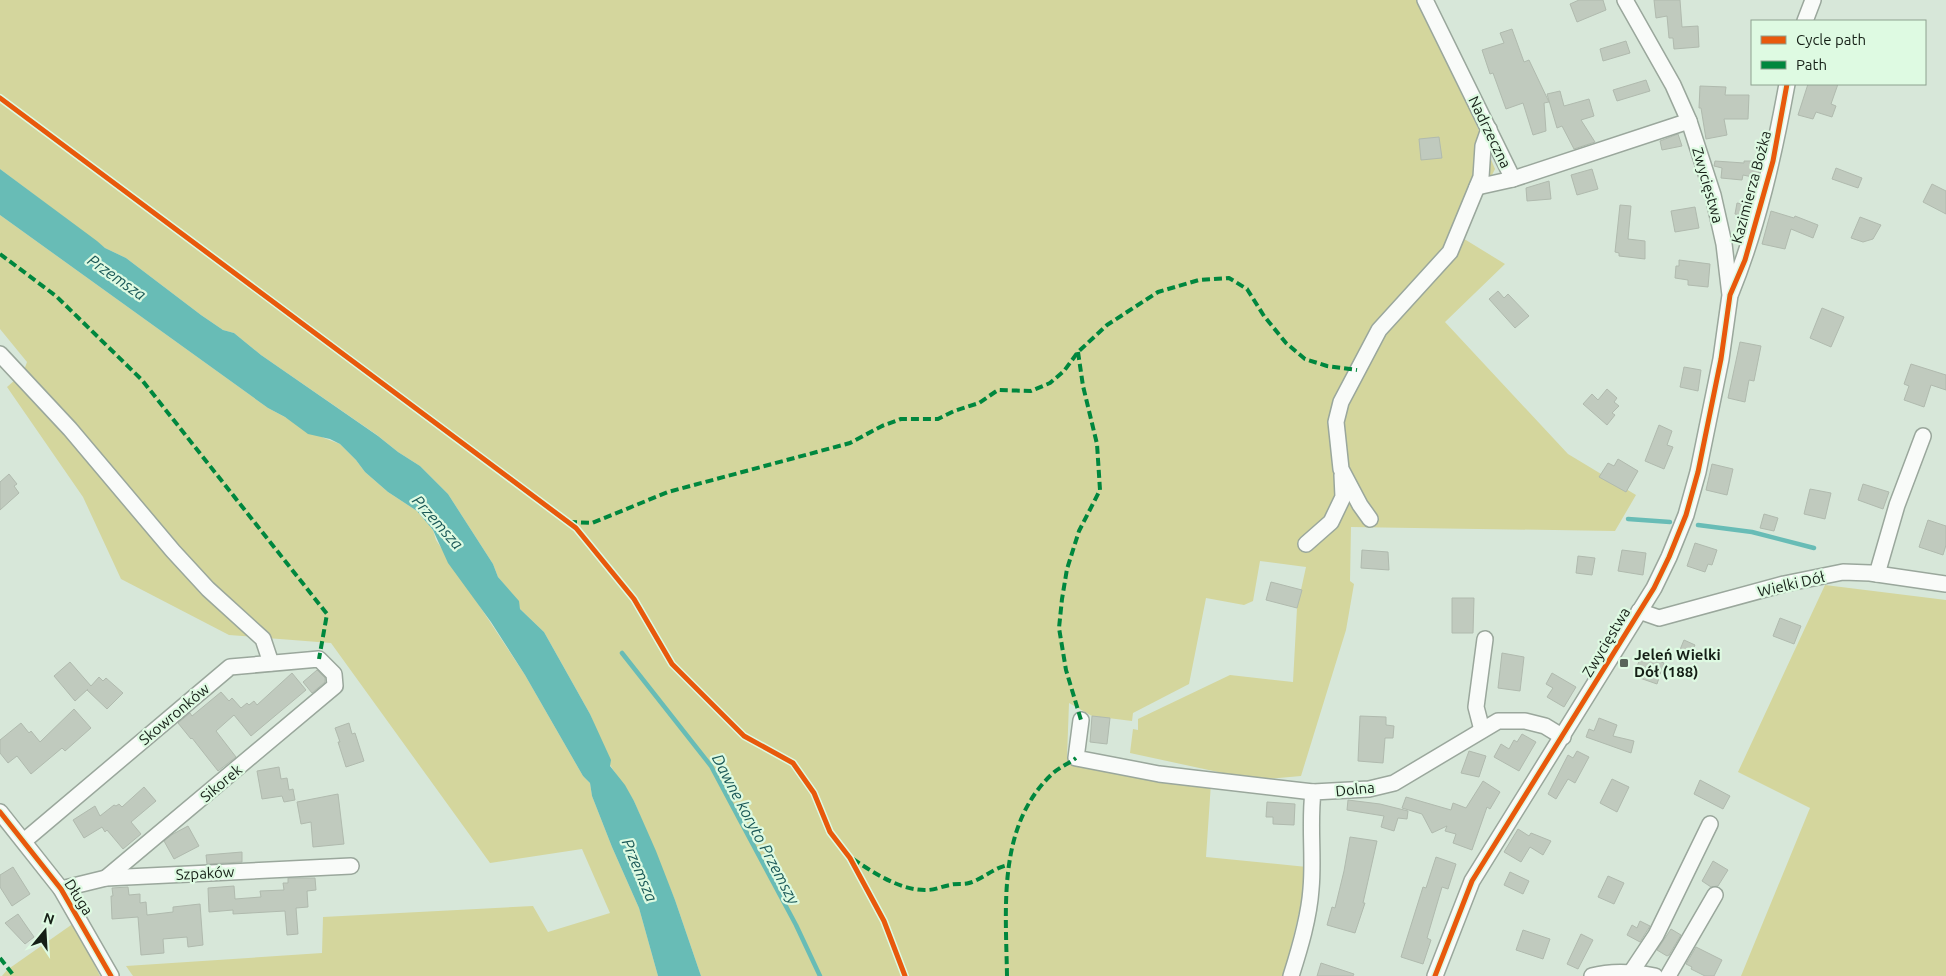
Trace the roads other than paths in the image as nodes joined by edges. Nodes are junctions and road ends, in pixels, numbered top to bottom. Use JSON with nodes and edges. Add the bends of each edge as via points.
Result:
{"nodes":[{"id":1,"x":1425,"y":0,"type":"edge"},
{"id":2,"x":1624,"y":0,"type":"edge"},
{"id":3,"x":1813,"y":0,"type":"edge"},
{"id":4,"x":1806,"y":20,"type":"edge"},
{"id":5,"x":1787,"y":85,"type":"edge"},
{"id":6,"x":1689,"y":121,"type":"junction"},
{"id":7,"x":1489,"y":129,"type":"junction"},
{"id":8,"x":1513,"y":179,"type":"junction"},
{"id":9,"x":1477,"y":187,"type":"junction"},
{"id":10,"x":1730,"y":295,"type":"junction"},
{"id":11,"x":0,"y":354,"type":"edge"},
{"id":12,"x":1923,"y":436,"type":"dead end"},
{"id":13,"x":1341,"y":469,"type":"junction"},
{"id":14,"x":1370,"y":519,"type":"dead end"},
{"id":15,"x":1306,"y":544,"type":"dead end"},
{"id":16,"x":1877,"y":574,"type":"junction"},
{"id":17,"x":1946,"y":584,"type":"edge"},
{"id":18,"x":1639,"y":611,"type":"junction"},
{"id":19,"x":1485,"y":639,"type":"dead end"},
{"id":20,"x":271,"y":663,"type":"junction"},
{"id":21,"x":335,"y":686,"type":"joint"},
{"id":22,"x":1082,"y":720,"type":"dead end"},
{"id":23,"x":1482,"y":730,"type":"junction"},
{"id":24,"x":1563,"y":737,"type":"junction"},
{"id":25,"x":1313,"y":792,"type":"junction"},
{"id":26,"x":0,"y":812,"type":"edge"},
{"id":27,"x":1710,"y":824,"type":"dead end"},
{"id":28,"x":24,"y":842,"type":"junction"},
{"id":29,"x":351,"y":866,"type":"dead end"},
{"id":30,"x":106,"y":878,"type":"junction"},
{"id":31,"x":61,"y":889,"type":"junction"},
{"id":32,"x":1714,"y":895,"type":"dead end"},
{"id":33,"x":1632,"y":972,"type":"junction"},
{"id":34,"x":111,"y":976,"type":"edge"},
{"id":35,"x":1291,"y":976,"type":"edge"},
{"id":36,"x":1435,"y":976,"type":"edge"},
{"id":37,"x":1592,"y":976,"type":"edge"},
{"id":38,"x":1655,"y":976,"type":"edge"},
{"id":39,"x":1668,"y":976,"type":"edge"}],
"edges":[{"from":1,"to":7,"type":"street","name":"Nadrzeczna"},
{"from":2,"to":6,"type":"street","name":"Zwycięstwa"},
{"from":3,"to":4,"type":"street"},
{"from":5,"to":10,"type":"street","name":"Kazimierza Bożka","via":[[1773,161],[1744,260]]},
{"from":6,"to":8,"type":"street","name":"Nadrzeczna"},
{"from":6,"to":10,"type":"street","name":"Zwycięstwa","via":[[1713,195],[1724,244]]},
{"from":7,"to":8,"type":"street","name":"Nadrzeczna"},
{"from":7,"to":9,"type":"street"},
{"from":8,"to":9,"type":"street"},
{"from":9,"to":13,"type":"street","via":[[1450,252],[1379,330],[1341,402],[1336,422]]},
{"from":10,"to":18,"type":"street","name":"Zwycięstwa","via":[[1708,428],[1686,515],[1654,588]]},
{"from":11,"to":20,"type":"street","via":[[70,429],[172,550],[208,589],[263,639]]},
{"from":12,"to":16,"type":"street","via":[[1897,505]]},
{"from":13,"to":14,"type":"street"},
{"from":13,"to":15,"type":"street","via":[[1344,497],[1331,522]]},
{"from":16,"to":17,"type":"street","name":"Wielki Dół"},
{"from":16,"to":18,"type":"street","name":"Wielki Dół","via":[[1843,572],[1812,577],[1659,618]]},
{"from":18,"to":24,"type":"street","name":"Zwycięstwa"},
{"from":19,"to":23,"type":"street","via":[[1476,706]]},
{"from":20,"to":21,"type":"street","name":"Skowronków","via":[[319,659],[334,674]]},
{"from":20,"to":28,"type":"street","name":"Skowronków","via":[[230,667]]},
{"from":21,"to":30,"type":"street","name":"Sikorek"},
{"from":22,"to":25,"type":"street","name":"Dolna","via":[[1076,758],[1160,774]]},
{"from":23,"to":24,"type":"street","name":"Dolna","via":[[1498,720],[1526,722],[1545,726]]},
{"from":23,"to":25,"type":"street","name":"Dolna","via":[[1394,783],[1369,789]]},
{"from":24,"to":36,"type":"street","name":"Zwycięstwa","via":[[1472,881]]},
{"from":25,"to":35,"type":"street","via":[[1311,890]]},
{"from":26,"to":28,"type":"street","name":"Długa"},
{"from":27,"to":33,"type":"street","via":[[1656,935]]},
{"from":28,"to":31,"type":"street","name":"Długa"},
{"from":29,"to":30,"type":"street","name":"Szpaków"},
{"from":30,"to":31,"type":"street","name":"Szpaków"},
{"from":31,"to":34,"type":"street","name":"Długa"},
{"from":32,"to":39,"type":"street"},
{"from":33,"to":37,"type":"street"},
{"from":33,"to":38,"type":"street"}]}
